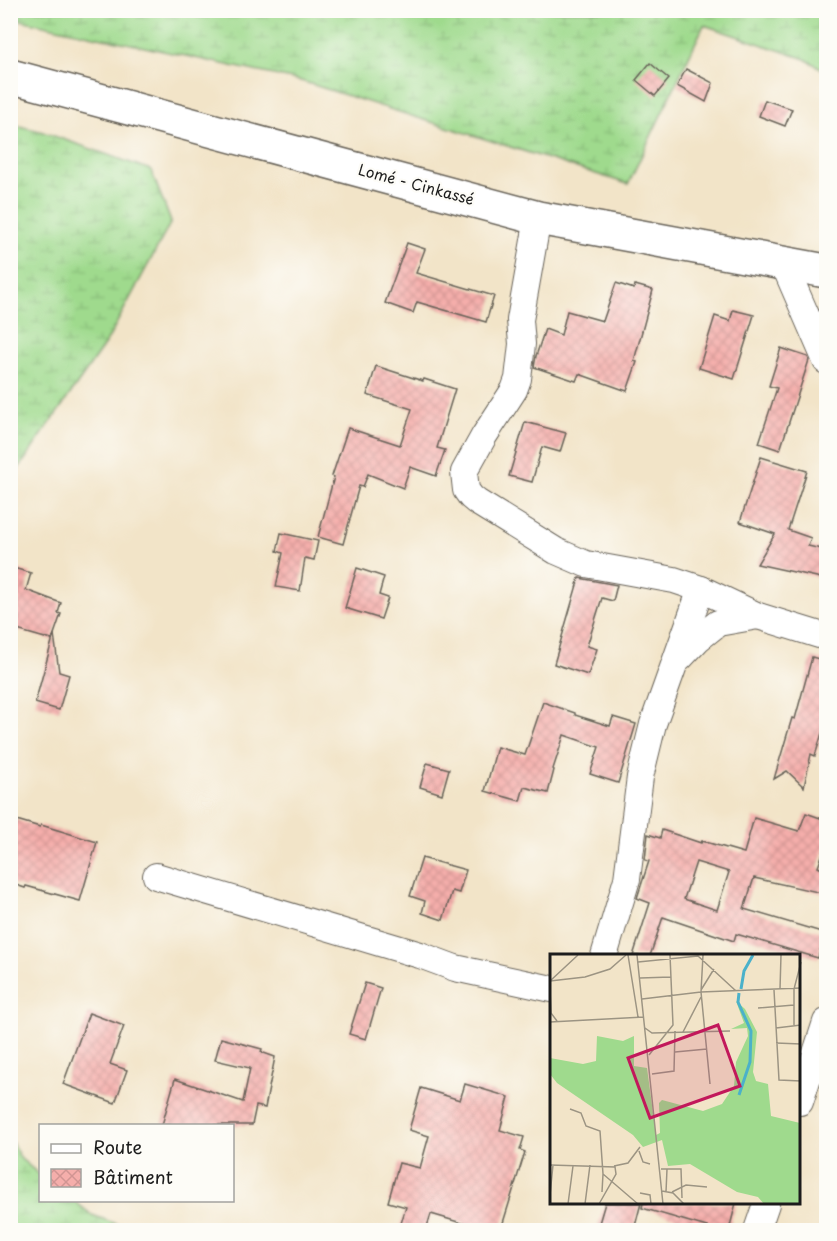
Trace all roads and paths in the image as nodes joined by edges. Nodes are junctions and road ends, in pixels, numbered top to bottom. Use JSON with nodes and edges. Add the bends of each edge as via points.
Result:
{"nodes":[{"id":1,"x":10,"y":76,"type":"edge"},
{"id":2,"x":538,"y":218,"type":"junction"},
{"id":3,"x":783,"y":262,"type":"junction"},
{"id":4,"x":826,"y":271,"type":"edge"},
{"id":5,"x":826,"y":361,"type":"edge"},
{"id":6,"x":701,"y":589,"type":"junction"},
{"id":7,"x":758,"y":616,"type":"junction"},
{"id":8,"x":826,"y":637,"type":"edge"},
{"id":9,"x":673,"y":666,"type":"junction"},
{"id":10,"x":156,"y":876,"type":"dead end"},
{"id":11,"x":605,"y":954,"type":"edge"},
{"id":12,"x":550,"y":989,"type":"edge"},
{"id":13,"x":826,"y":1023,"type":"edge"},
{"id":14,"x":808,"y":1086,"type":"edge"},
{"id":15,"x":765,"y":1205,"type":"edge"},
{"id":16,"x":757,"y":1230,"type":"edge"}],
"edges":[{"from":1,"to":2,"type":"highway","name":"Lomé - Cinkassé"},
{"from":2,"to":3,"type":"highway","name":"Lomé - Cinkassé"},
{"from":2,"to":6,"type":"street","via":[[520,320],[518,379],[464,472],[466,490],[477,502],[532,537],[586,564],[674,580]]},
{"from":3,"to":4,"type":"highway","name":"Lomé - Cinkassé"},
{"from":3,"to":5,"type":"street"},
{"from":6,"to":7,"type":"street"},
{"from":6,"to":9,"type":"street"},
{"from":7,"to":8,"type":"street"},
{"from":7,"to":9,"type":"street","via":[[718,623]]},
{"from":9,"to":11,"type":"street","via":[[640,777],[627,879]]},
{"from":10,"to":12,"type":"street","via":[[455,968]]},
{"from":13,"to":14,"type":"street"},
{"from":15,"to":16,"type":"street"}]}
